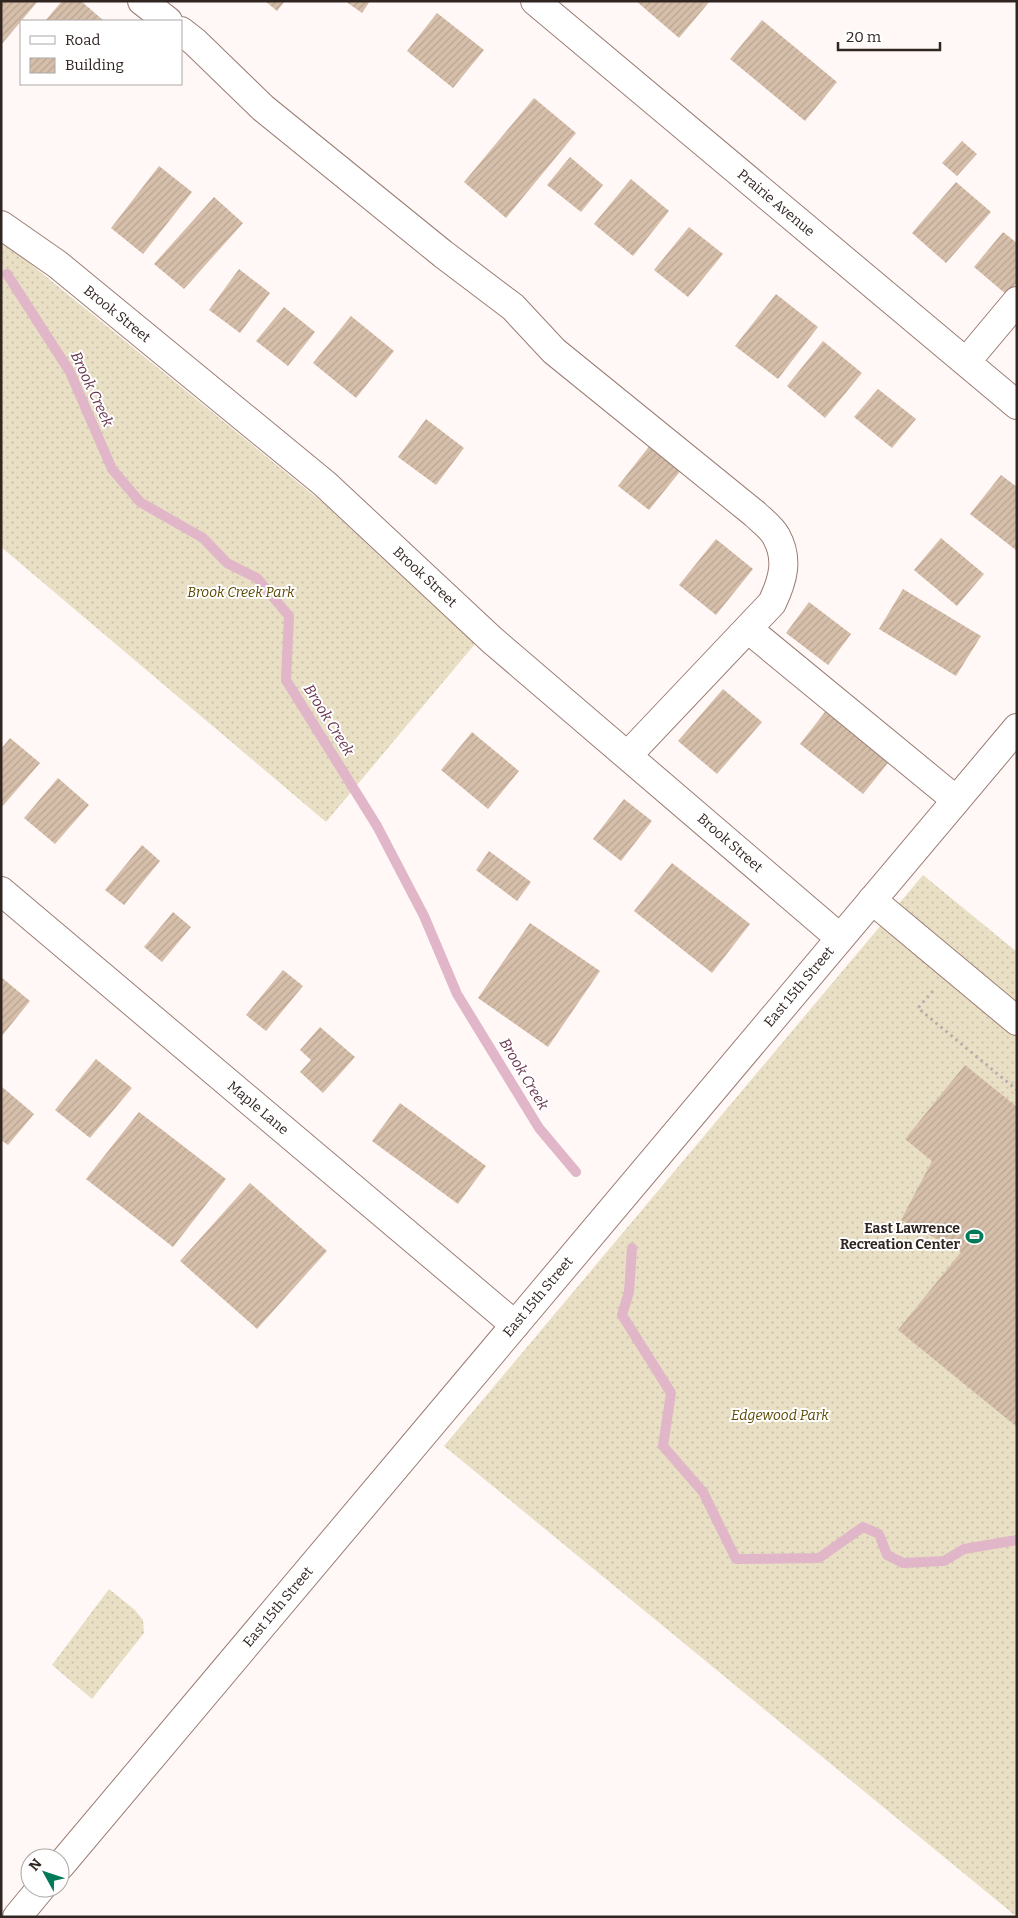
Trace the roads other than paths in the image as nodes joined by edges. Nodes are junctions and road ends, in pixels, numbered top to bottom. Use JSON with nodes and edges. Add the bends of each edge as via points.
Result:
{"nodes":[{"id":1,"x":142,"y":1,"type":"edge"},
{"id":2,"x":535,"y":1,"type":"edge"},
{"id":3,"x":167,"y":20,"type":"edge"},
{"id":4,"x":182,"y":32,"type":"edge"},
{"id":5,"x":1,"y":225,"type":"edge"},
{"id":6,"x":1017,"y":300,"type":"edge"},
{"id":7,"x":966,"y":362,"type":"junction"},
{"id":8,"x":1017,"y":405,"type":"edge"},
{"id":9,"x":748,"y":629,"type":"junction"},
{"id":10,"x":1017,"y":728,"type":"edge"},
{"id":11,"x":628,"y":755,"type":"junction"},
{"id":12,"x":956,"y":800,"type":"junction"},
{"id":13,"x":1,"y":891,"type":"edge"},
{"id":14,"x":872,"y":900,"type":"junction"},
{"id":15,"x":840,"y":938,"type":"junction"},
{"id":16,"x":1017,"y":1021,"type":"edge"},
{"id":17,"x":514,"y":1325,"type":"junction"},
{"id":18,"x":70,"y":1854,"type":"edge"},
{"id":19,"x":33,"y":1898,"type":"edge"},
{"id":20,"x":17,"y":1917,"type":"edge"}],
"edges":[{"from":1,"to":3,"type":"street"},
{"from":2,"to":7,"type":"street","name":"Prairie Avenue"},
{"from":4,"to":9,"type":"street","via":[[263,108],[513,307],[554,351],[776,535],[784,556],[781,584],[772,603]]},
{"from":5,"to":11,"type":"street","name":"Brook Street","via":[[57,264],[325,484],[492,640]]},
{"from":6,"to":7,"type":"street"},
{"from":7,"to":8,"type":"street","name":"Prairie Avenue"},
{"from":9,"to":11,"type":"street"},
{"from":9,"to":12,"type":"street"},
{"from":10,"to":12,"type":"street","name":"East 15th Street"},
{"from":11,"to":15,"type":"street","name":"Brook Street"},
{"from":12,"to":14,"type":"street","name":"East 15th Street"},
{"from":13,"to":17,"type":"street","name":"Maple Lane"},
{"from":14,"to":15,"type":"street","name":"East 15th Street"},
{"from":14,"to":16,"type":"street"},
{"from":15,"to":17,"type":"street","name":"East 15th Street"},
{"from":17,"to":18,"type":"street","name":"East 15th Street"},
{"from":19,"to":20,"type":"street"}]}
